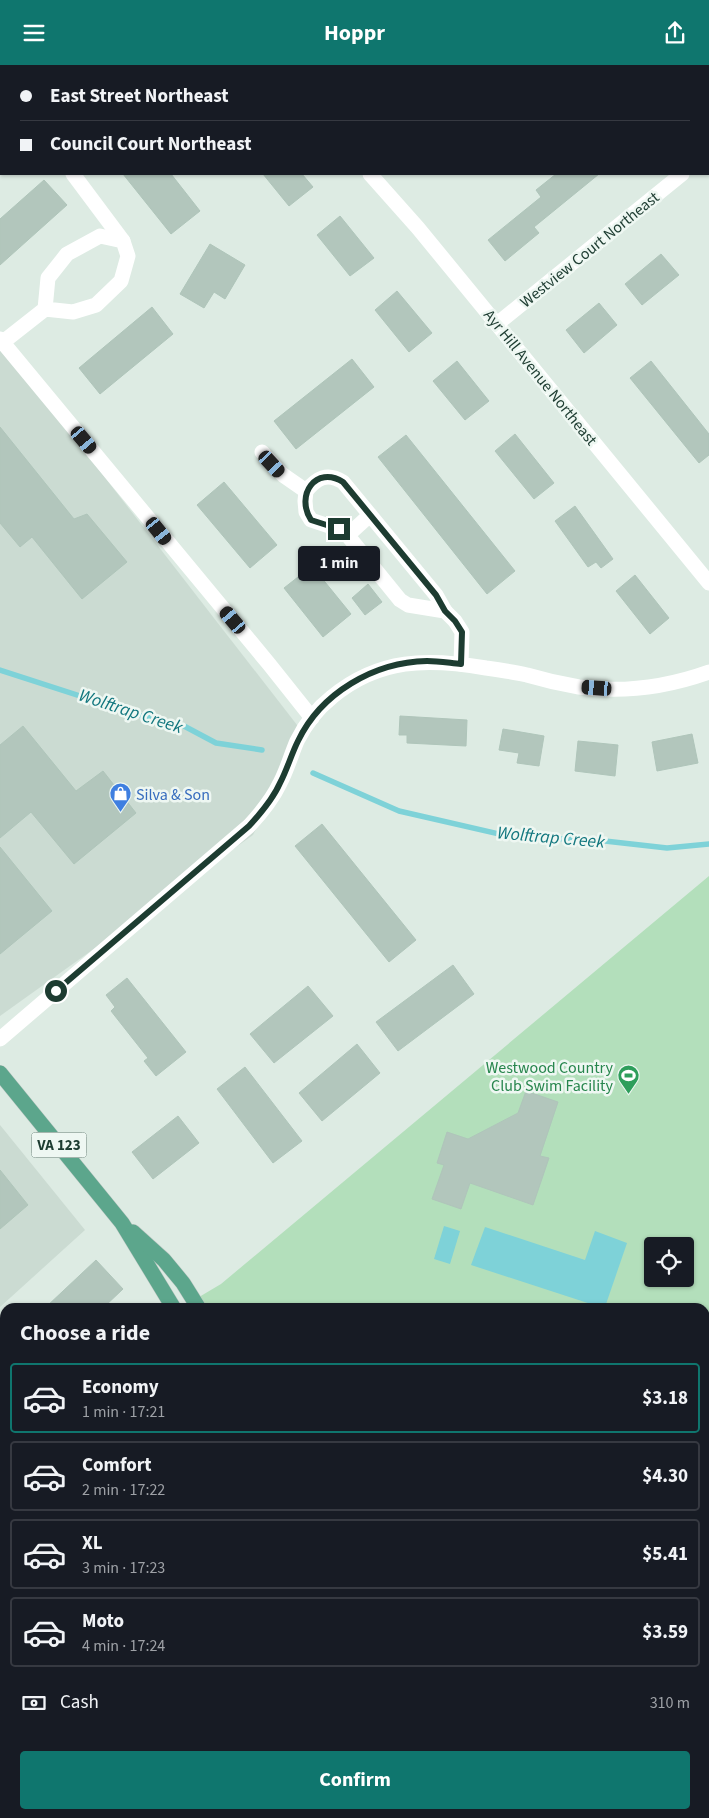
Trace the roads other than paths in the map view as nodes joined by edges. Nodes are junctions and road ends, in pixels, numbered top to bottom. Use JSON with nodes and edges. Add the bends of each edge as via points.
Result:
{"nodes":[{"id":1,"x":74,"y":175,"type":"edge"},
{"id":2,"x":371,"y":175,"type":"edge"},
{"id":3,"x":681,"y":175,"type":"edge"},
{"id":4,"x":123,"y":241,"type":"junction"},
{"id":5,"x":45,"y":309,"type":"junction"},
{"id":6,"x":498,"y":324,"type":"junction"},
{"id":7,"x":1,"y":340,"type":"edge"},
{"id":8,"x":262,"y":452,"type":"dead end"},
{"id":9,"x":306,"y":491,"type":"junction"},
{"id":10,"x":370,"y":515,"type":"junction"},
{"id":11,"x":348,"y":535,"type":"junction"},
{"id":12,"x":709,"y":583,"type":"edge"},
{"id":13,"x":445,"y":611,"type":"junction"},
{"id":14,"x":461,"y":664,"type":"junction"},
{"id":15,"x":709,"y":672,"type":"edge"},
{"id":16,"x":312,"y":718,"type":"junction"},
{"id":17,"x":0,"y":1039,"type":"edge"},
{"id":18,"x":0,"y":1073,"type":"edge"},
{"id":19,"x":122,"y":1223,"type":"junction"},
{"id":20,"x":171,"y":1303,"type":"edge"},
{"id":21,"x":196,"y":1303,"type":"edge"}],
"edges":[{"from":1,"to":4,"type":"street"},
{"from":2,"to":6,"type":"street","name":"Ayr Hill Avenue Northeast"},
{"from":3,"to":6,"type":"street","name":"Westview Court Northeast"},
{"from":4,"to":5,"type":"street","via":[[100,236],[67,254],[48,278]]},
{"from":4,"to":5,"type":"street","via":[[128,256],[121,281],[96,305],[73,313]]},
{"from":5,"to":7,"type":"street"},
{"from":6,"to":12,"type":"street","name":"Ayr Hill Avenue Northeast"},
{"from":7,"to":16,"type":"street"},
{"from":8,"to":9,"type":"street","via":[[283,475]]},
{"from":9,"to":10,"type":"street","via":[[320,478],[335,477]]},
{"from":9,"to":11,"type":"street","via":[[306,512],[311,520]]},
{"from":10,"to":11,"type":"street"},
{"from":10,"to":13,"type":"street","via":[[436,595]]},
{"from":11,"to":13,"type":"street","via":[[400,600],[408,605]]},
{"from":13,"to":14,"type":"street","via":[[462,632]]},
{"from":14,"to":15,"type":"street","via":[[579,687],[615,689],[648,687]]},
{"from":14,"to":16,"type":"street","via":[[428,661],[375,671],[352,682]]},
{"from":16,"to":17,"type":"street","via":[[298,740],[280,784],[267,806],[249,826]]},
{"from":18,"to":19,"type":"main road","number":"VA 123"},
{"from":19,"to":20,"type":"main road","number":"VA 123"},
{"from":19,"to":21,"type":"main road","number":"VA 123","via":[[164,1260]]}]}
